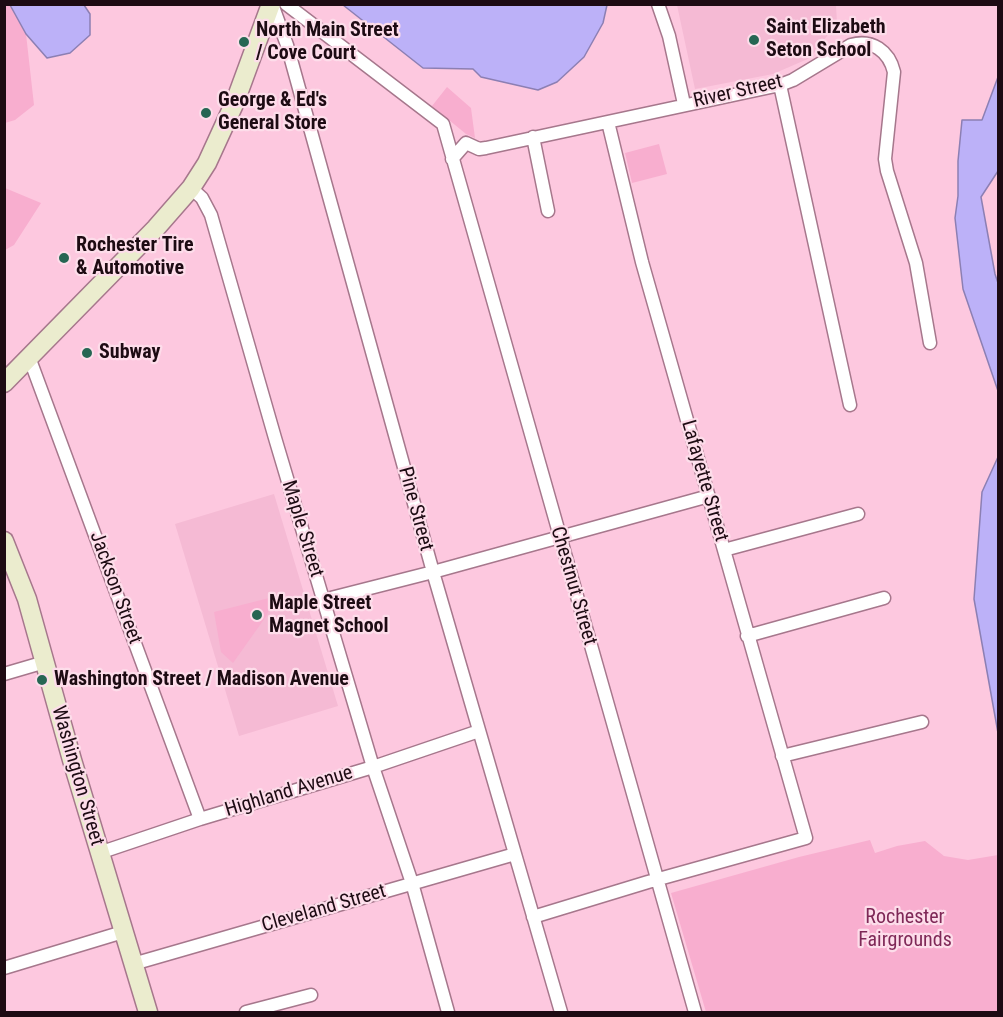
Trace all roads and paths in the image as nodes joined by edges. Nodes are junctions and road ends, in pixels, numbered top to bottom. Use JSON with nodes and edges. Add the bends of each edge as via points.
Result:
{"nodes":[{"id":1,"x":271,"y":4,"type":"edge"},
{"id":2,"x":286,"y":4,"type":"edge"},
{"id":3,"x":658,"y":4,"type":"edge"},
{"id":4,"x":780,"y":85,"type":"junction"},
{"id":5,"x":684,"y":104,"type":"junction"},
{"id":6,"x":608,"y":122,"type":"junction"},
{"id":7,"x":443,"y":124,"type":"junction"},
{"id":8,"x":533,"y":137,"type":"junction"},
{"id":9,"x":466,"y":143,"type":"junction"},
{"id":10,"x":452,"y":159,"type":"junction"},
{"id":11,"x":191,"y":188,"type":"junction"},
{"id":12,"x":548,"y":212,"type":"dead end"},
{"id":13,"x":930,"y":343,"type":"dead end"},
{"id":14,"x":29,"y":357,"type":"junction"},
{"id":15,"x":4,"y":382,"type":"edge"},
{"id":16,"x":850,"y":405,"type":"dead end"},
{"id":17,"x":709,"y":496,"type":"junction"},
{"id":18,"x":858,"y":514,"type":"dead end"},
{"id":19,"x":559,"y":536,"type":"junction"},
{"id":20,"x":4,"y":541,"type":"edge"},
{"id":21,"x":724,"y":550,"type":"junction"},
{"id":22,"x":433,"y":572,"type":"junction"},
{"id":23,"x":884,"y":598,"type":"dead end"},
{"id":24,"x":323,"y":600,"type":"junction"},
{"id":25,"x":747,"y":636,"type":"junction"},
{"id":26,"x":45,"y":662,"type":"junction"},
{"id":27,"x":4,"y":674,"type":"edge"},
{"id":28,"x":922,"y":722,"type":"dead end"},
{"id":29,"x":479,"y":731,"type":"junction"},
{"id":30,"x":782,"y":756,"type":"junction"},
{"id":31,"x":373,"y":767,"type":"junction"},
{"id":32,"x":200,"y":819,"type":"junction"},
{"id":33,"x":99,"y":853,"type":"junction"},
{"id":34,"x":515,"y":854,"type":"junction"},
{"id":35,"x":657,"y":879,"type":"junction"},
{"id":36,"x":412,"y":883,"type":"junction"},
{"id":37,"x":533,"y":917,"type":"junction"},
{"id":38,"x":123,"y":932,"type":"junction"},
{"id":39,"x":133,"y":964,"type":"junction"},
{"id":40,"x":4,"y":968,"type":"edge"},
{"id":41,"x":311,"y":995,"type":"dead end"},
{"id":42,"x":148,"y":1012,"type":"edge"},
{"id":43,"x":246,"y":1012,"type":"edge"},
{"id":44,"x":448,"y":1012,"type":"edge"},
{"id":45,"x":561,"y":1012,"type":"edge"},
{"id":46,"x":695,"y":1012,"type":"edge"}],
"edges":[{"from":1,"to":11,"type":"main road","via":[[235,102]]},
{"from":1,"to":22,"type":"street","name":"Pine Street","via":[[287,45]]},
{"from":2,"to":7,"type":"street"},
{"from":3,"to":5,"type":"street"},
{"from":4,"to":5,"type":"street","name":"River Street"},
{"from":4,"to":13,"type":"street","name":"River Street","via":[[861,42],[878,47],[892,63],[894,81],[885,159],[916,263]]},
{"from":4,"to":16,"type":"street"},
{"from":5,"to":6,"type":"street","name":"River Street"},
{"from":6,"to":8,"type":"street","name":"River Street"},
{"from":6,"to":17,"type":"street","name":"Lafayette Street","via":[[642,262]]},
{"from":7,"to":9,"type":"street"},
{"from":7,"to":10,"type":"street"},
{"from":8,"to":9,"type":"street","name":"River Street","via":[[479,149]]},
{"from":8,"to":12,"type":"street"},
{"from":9,"to":10,"type":"street"},
{"from":10,"to":19,"type":"street","name":"Chestnut Street"},
{"from":11,"to":14,"type":"main road"},
{"from":11,"to":24,"type":"street","name":"Maple Street","via":[[211,215]]},
{"from":14,"to":15,"type":"main road"},
{"from":14,"to":32,"type":"street","name":"Jackson Street"},
{"from":17,"to":19,"type":"street"},
{"from":17,"to":21,"type":"street","name":"Lafayette Street"},
{"from":18,"to":21,"type":"street"},
{"from":19,"to":22,"type":"street"},
{"from":19,"to":35,"type":"street","name":"Chestnut Street"},
{"from":20,"to":26,"type":"main road","name":"Washington Street","via":[[27,599]]},
{"from":21,"to":25,"type":"street","name":"Lafayette Street"},
{"from":22,"to":24,"type":"street"},
{"from":22,"to":29,"type":"street","name":"Pine Street"},
{"from":23,"to":25,"type":"street"},
{"from":24,"to":31,"type":"street","name":"Maple Street"},
{"from":25,"to":30,"type":"street","name":"Lafayette Street"},
{"from":26,"to":27,"type":"street"},
{"from":26,"to":33,"type":"main road","name":"Washington Street"},
{"from":28,"to":30,"type":"street"},
{"from":29,"to":31,"type":"street","name":"Highland Avenue"},
{"from":29,"to":34,"type":"street","name":"Pine Street"},
{"from":30,"to":35,"type":"street","name":"Lafayette Street","via":[[806,838]]},
{"from":31,"to":32,"type":"street","name":"Highland Avenue"},
{"from":31,"to":36,"type":"street","name":"Maple Street"},
{"from":32,"to":33,"type":"street","name":"Highland Avenue"},
{"from":33,"to":38,"type":"main road","name":"Washington Street"},
{"from":34,"to":36,"type":"street","name":"Cleveland Street"},
{"from":34,"to":37,"type":"street","name":"Pine Street"},
{"from":35,"to":37,"type":"street"},
{"from":35,"to":46,"type":"street","name":"Chestnut Street"},
{"from":36,"to":39,"type":"street","name":"Cleveland Street"},
{"from":36,"to":44,"type":"street","name":"Maple Street"},
{"from":37,"to":45,"type":"street","name":"Pine Street"},
{"from":38,"to":39,"type":"main road","name":"Washington Street"},
{"from":38,"to":40,"type":"street"},
{"from":39,"to":42,"type":"main road","name":"Washington Street"},
{"from":41,"to":43,"type":"street"}]}
